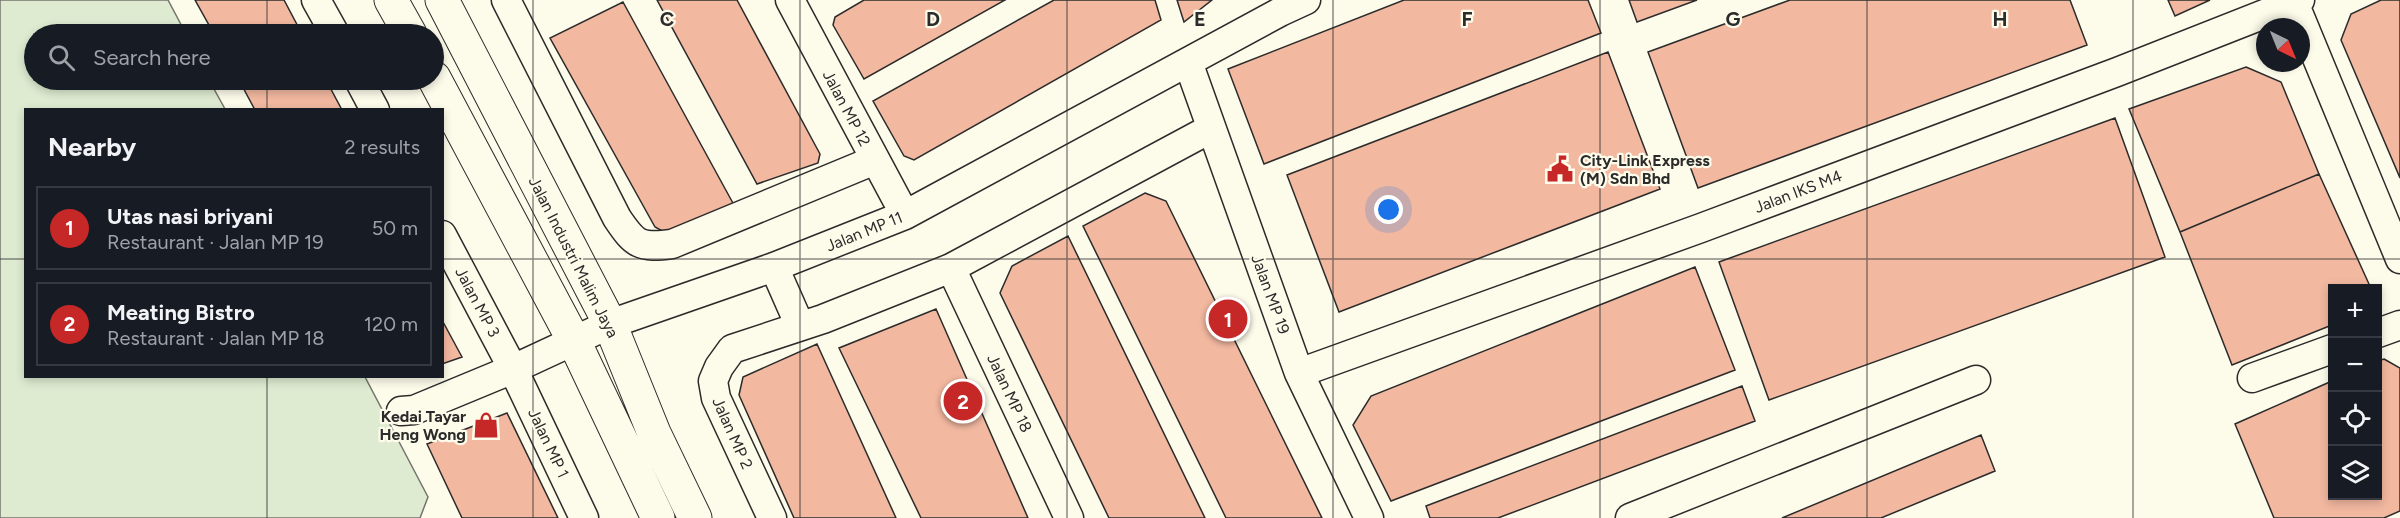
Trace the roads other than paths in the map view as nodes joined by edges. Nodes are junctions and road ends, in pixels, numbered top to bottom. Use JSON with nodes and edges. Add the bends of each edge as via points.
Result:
{"nodes":[{"id":1,"x":316,"y":0,"type":"edge"},
{"id":2,"x":392,"y":0,"type":"edge"},
{"id":3,"x":442,"y":0,"type":"edge"},
{"id":4,"x":506,"y":0,"type":"edge"},
{"id":5,"x":790,"y":0,"type":"edge"},
{"id":6,"x":1306,"y":0,"type":"edge"},
{"id":7,"x":2296,"y":1,"type":"edge"},
{"id":8,"x":329,"y":24,"type":"edge"},
{"id":9,"x":405,"y":24,"type":"edge"},
{"id":10,"x":1188,"y":62,"type":"junction"},
{"id":11,"x":364,"y":90,"type":"edge"},
{"id":12,"x":440,"y":90,"type":"edge"},
{"id":13,"x":374,"y":108,"type":"edge"},
{"id":14,"x":1210,"y":129,"type":"junction"},
{"id":15,"x":875,"y":160,"type":"junction"},
{"id":16,"x":905,"y":215,"type":"junction"},
{"id":17,"x":444,"y":239,"type":"edge"},
{"id":18,"x":2400,"y":260,"type":"edge"},
{"id":19,"x":774,"y":267,"type":"junction"},
{"id":20,"x":951,"y":268,"type":"junction"},
{"id":21,"x":610,"y":324,"type":"junction"},
{"id":22,"x":2400,"y":325,"type":"edge"},
{"id":23,"x":800,"y":326,"type":"junction"},
{"id":24,"x":2382,"y":332,"type":"edge"},
{"id":25,"x":574,"y":341,"type":"junction"},
{"id":26,"x":2328,"y":350,"type":"edge"},
{"id":27,"x":513,"y":369,"type":"junction"},
{"id":28,"x":1299,"y":373,"type":"junction"},
{"id":29,"x":2252,"y":378,"type":"dead end"},
{"id":30,"x":1976,"y":380,"type":"dead end"},
{"id":31,"x":401,"y":411,"type":"dead end"},
{"id":32,"x":584,"y":518,"type":"edge"},
{"id":33,"x":658,"y":518,"type":"edge"},
{"id":34,"x":695,"y":518,"type":"edge"},
{"id":35,"x":772,"y":518,"type":"edge"},
{"id":36,"x":1069,"y":518,"type":"edge"},
{"id":37,"x":1369,"y":518,"type":"edge"},
{"id":38,"x":1630,"y":518,"type":"edge"}],
"edges":[{"from":1,"to":8,"type":"street"},
{"from":2,"to":9,"type":"main road"},
{"from":3,"to":21,"type":"main road","name":"Jalan Industri Malim Jaya"},
{"from":4,"to":15,"type":"street","via":[[631,239],[651,247],[672,244]]},
{"from":5,"to":15,"type":"street","name":"Jalan MP 12"},
{"from":6,"to":10,"type":"street","name":"Jalan MP 11"},
{"from":7,"to":18,"type":"street"},
{"from":7,"to":28,"type":"street","name":"Jalan IKS M4","via":[[1701,228]]},
{"from":10,"to":14,"type":"street","name":"Jalan MP 19"},
{"from":10,"to":16,"type":"street","name":"Jalan MP 11"},
{"from":11,"to":13,"type":"street"},
{"from":12,"to":25,"type":"main road"},
{"from":14,"to":20,"type":"street"},
{"from":14,"to":28,"type":"street","name":"Jalan MP 19"},
{"from":15,"to":16,"type":"street","name":"Jalan MP 12"},
{"from":16,"to":19,"type":"street","name":"Jalan MP 11"},
{"from":17,"to":27,"type":"street","name":"Jalan MP 3"},
{"from":19,"to":21,"type":"street","name":"Jalan MP 11"},
{"from":19,"to":23,"type":"street"},
{"from":20,"to":23,"type":"street"},
{"from":20,"to":36,"type":"street","name":"Jalan MP 18"},
{"from":21,"to":25,"type":"street","name":"Jalan MP 11"},
{"from":21,"to":34,"type":"main road","name":"Jalan Industri Malim Jaya","via":[[654,433]]},
{"from":22,"to":24,"type":"street"},
{"from":23,"to":35,"type":"street","name":"Jalan MP 2","via":[[732,349],[713,381],[716,398]]},
{"from":25,"to":27,"type":"street","name":"Jalan MP 11"},
{"from":25,"to":33,"type":"main road"},
{"from":26,"to":29,"type":"street"},
{"from":27,"to":31,"type":"street","name":"Jalan MP 11","via":[[414,410]]},
{"from":27,"to":32,"type":"street","name":"Jalan MP 1"},
{"from":28,"to":37,"type":"street","name":"Jalan MP 19"},
{"from":30,"to":38,"type":"street"}]}
